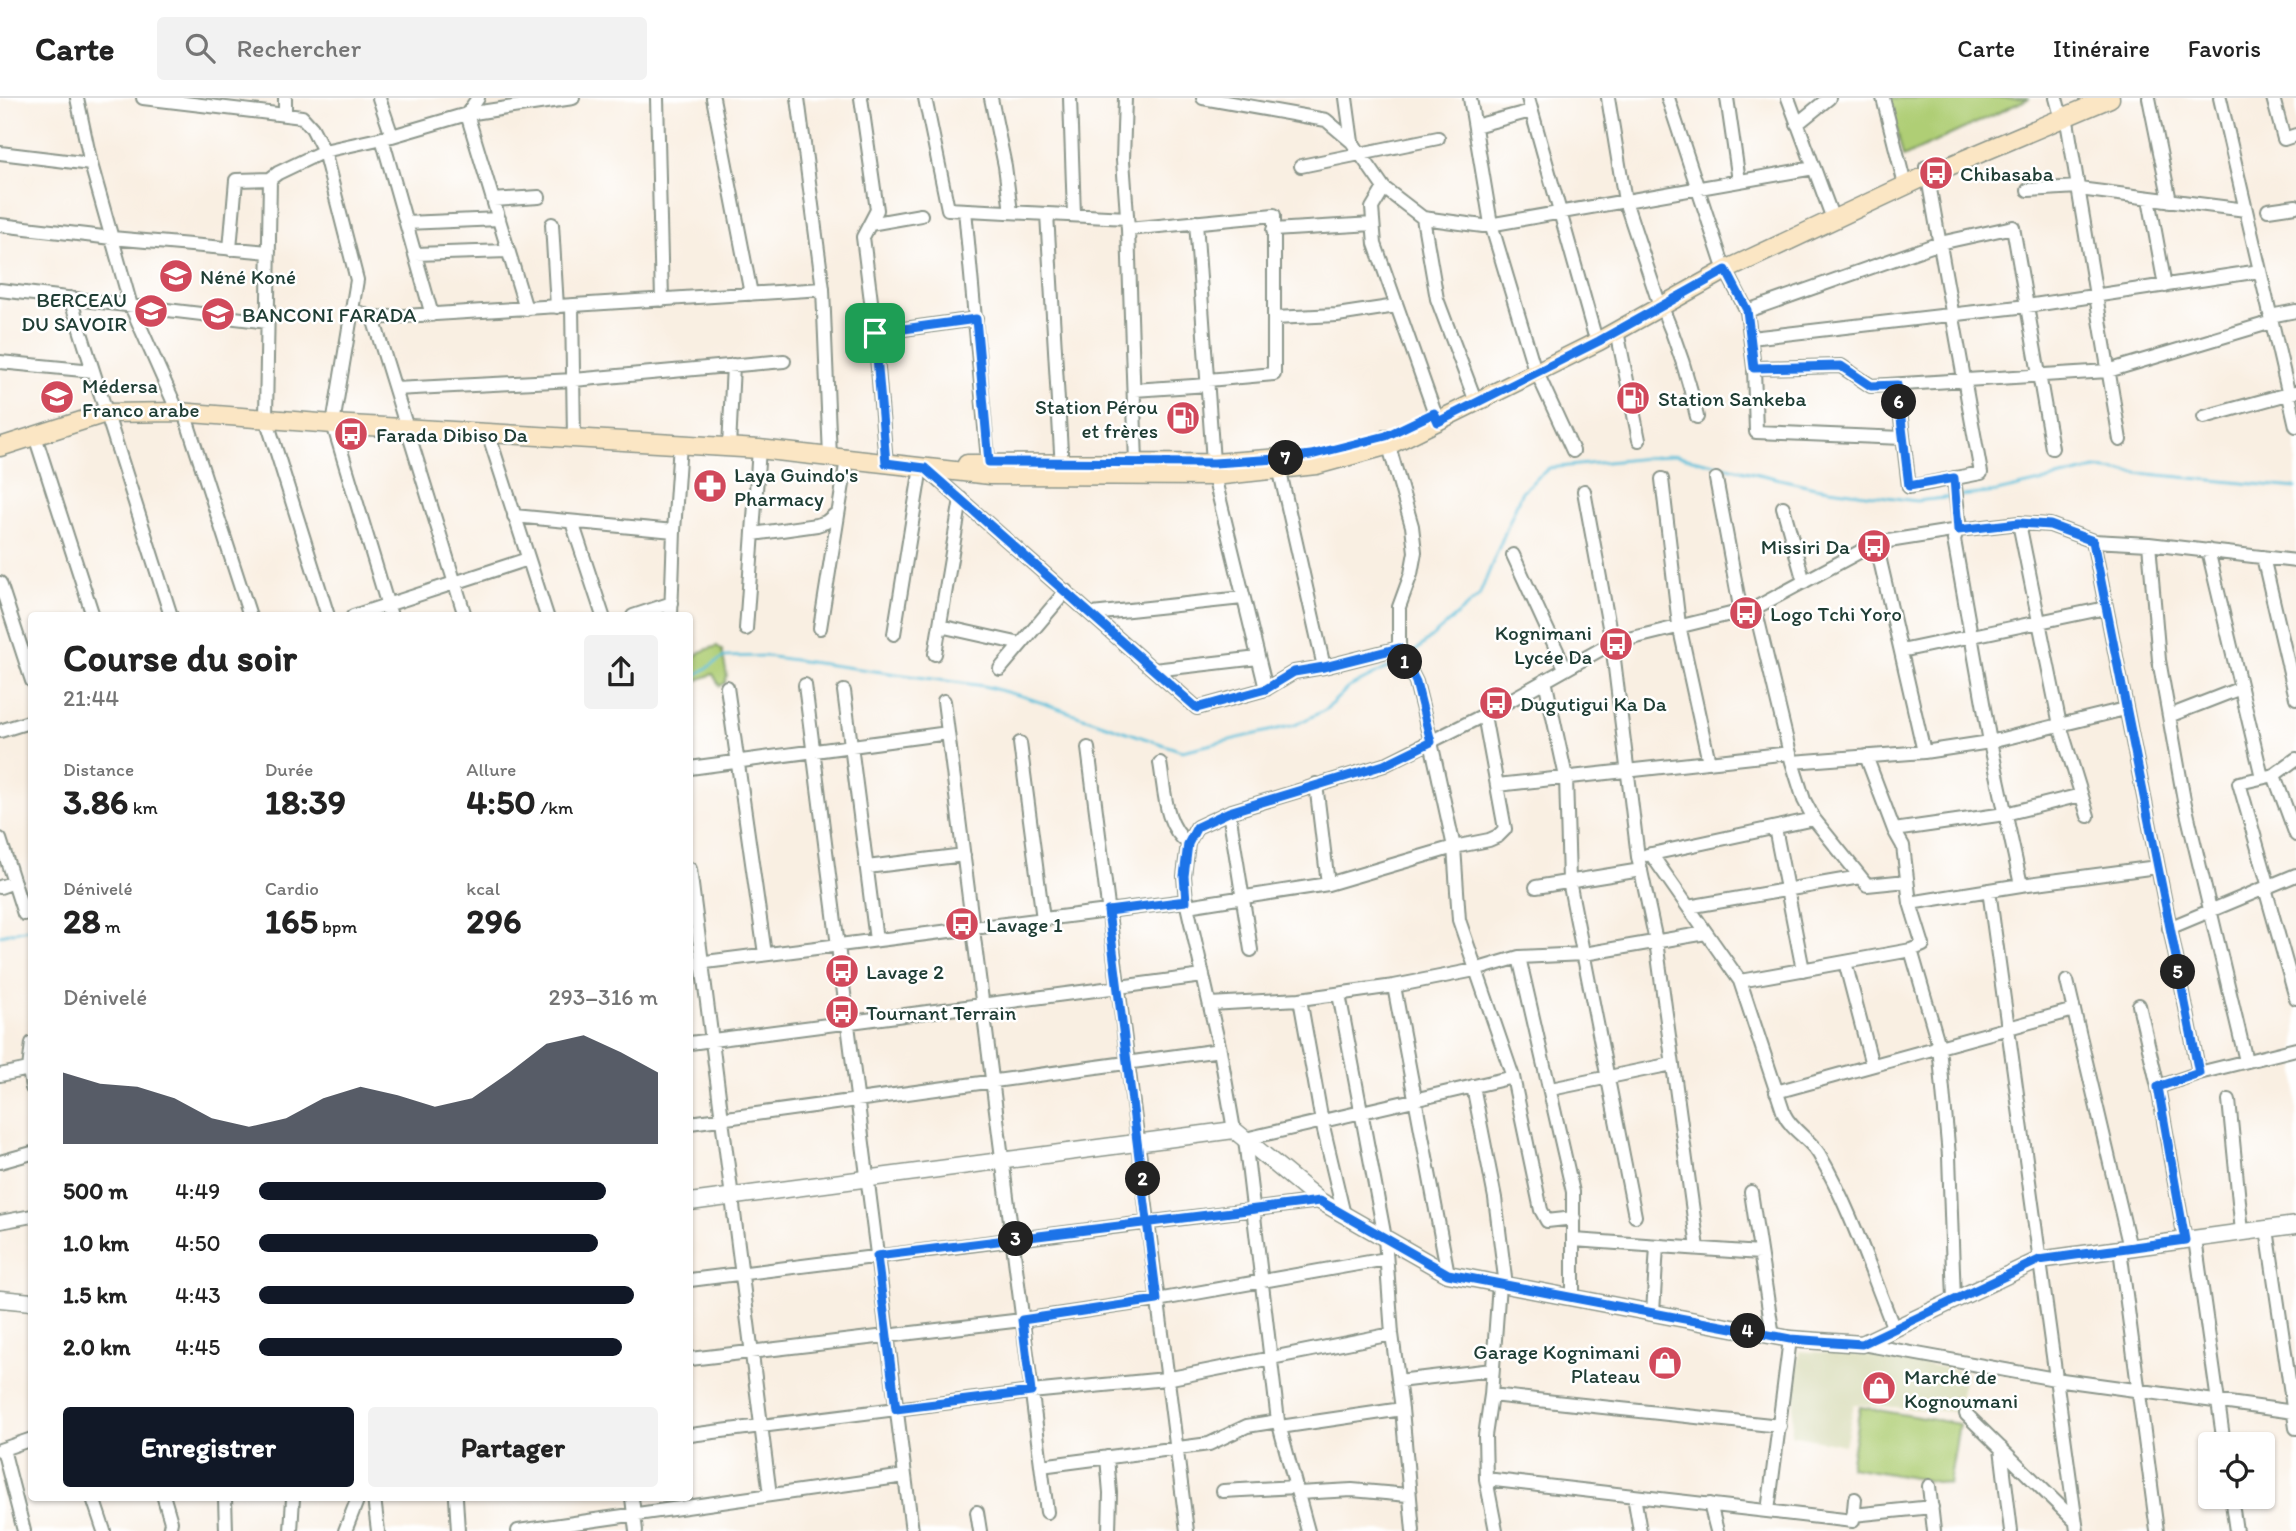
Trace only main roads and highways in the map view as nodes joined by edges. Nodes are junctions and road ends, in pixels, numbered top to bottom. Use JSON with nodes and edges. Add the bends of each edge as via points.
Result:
{"nodes":[{"id":1,"x":2087,"y":98,"type":"edge"},
{"id":2,"x":2110,"y":98,"type":"edge"},
{"id":3,"x":2060,"y":108,"type":"edge"},
{"id":4,"x":1927,"y":171,"type":"junction"},
{"id":5,"x":1724,"y":266,"type":"junction"},
{"id":6,"x":1659,"y":301,"type":"junction"},
{"id":7,"x":1535,"y":368,"type":"junction"},
{"id":8,"x":0,"y":447,"type":"edge"},
{"id":9,"x":1062,"y":469,"type":"junction"},
{"id":10,"x":1214,"y":470,"type":"junction"}],
"edges":[{"from":1,"to":3,"type":"main road"},
{"from":2,"to":3,"type":"main road"},
{"from":3,"to":4,"type":"main road"},
{"from":4,"to":5,"type":"main road"},
{"from":4,"to":5,"type":"main road","via":[[1903,177],[1830,211]]},
{"from":5,"to":6,"type":"main road"},
{"from":6,"to":7,"type":"main road"},
{"from":6,"to":7,"type":"main road","via":[[1617,331]]},
{"from":7,"to":10,"type":"main road","via":[[1387,441],[1278,465]]},
{"from":8,"to":9,"type":"main road","via":[[106,413],[181,412],[759,449],[923,467]]},
{"from":9,"to":10,"type":"main road"},
{"from":9,"to":10,"type":"main road","via":[[1136,463]]}]}
